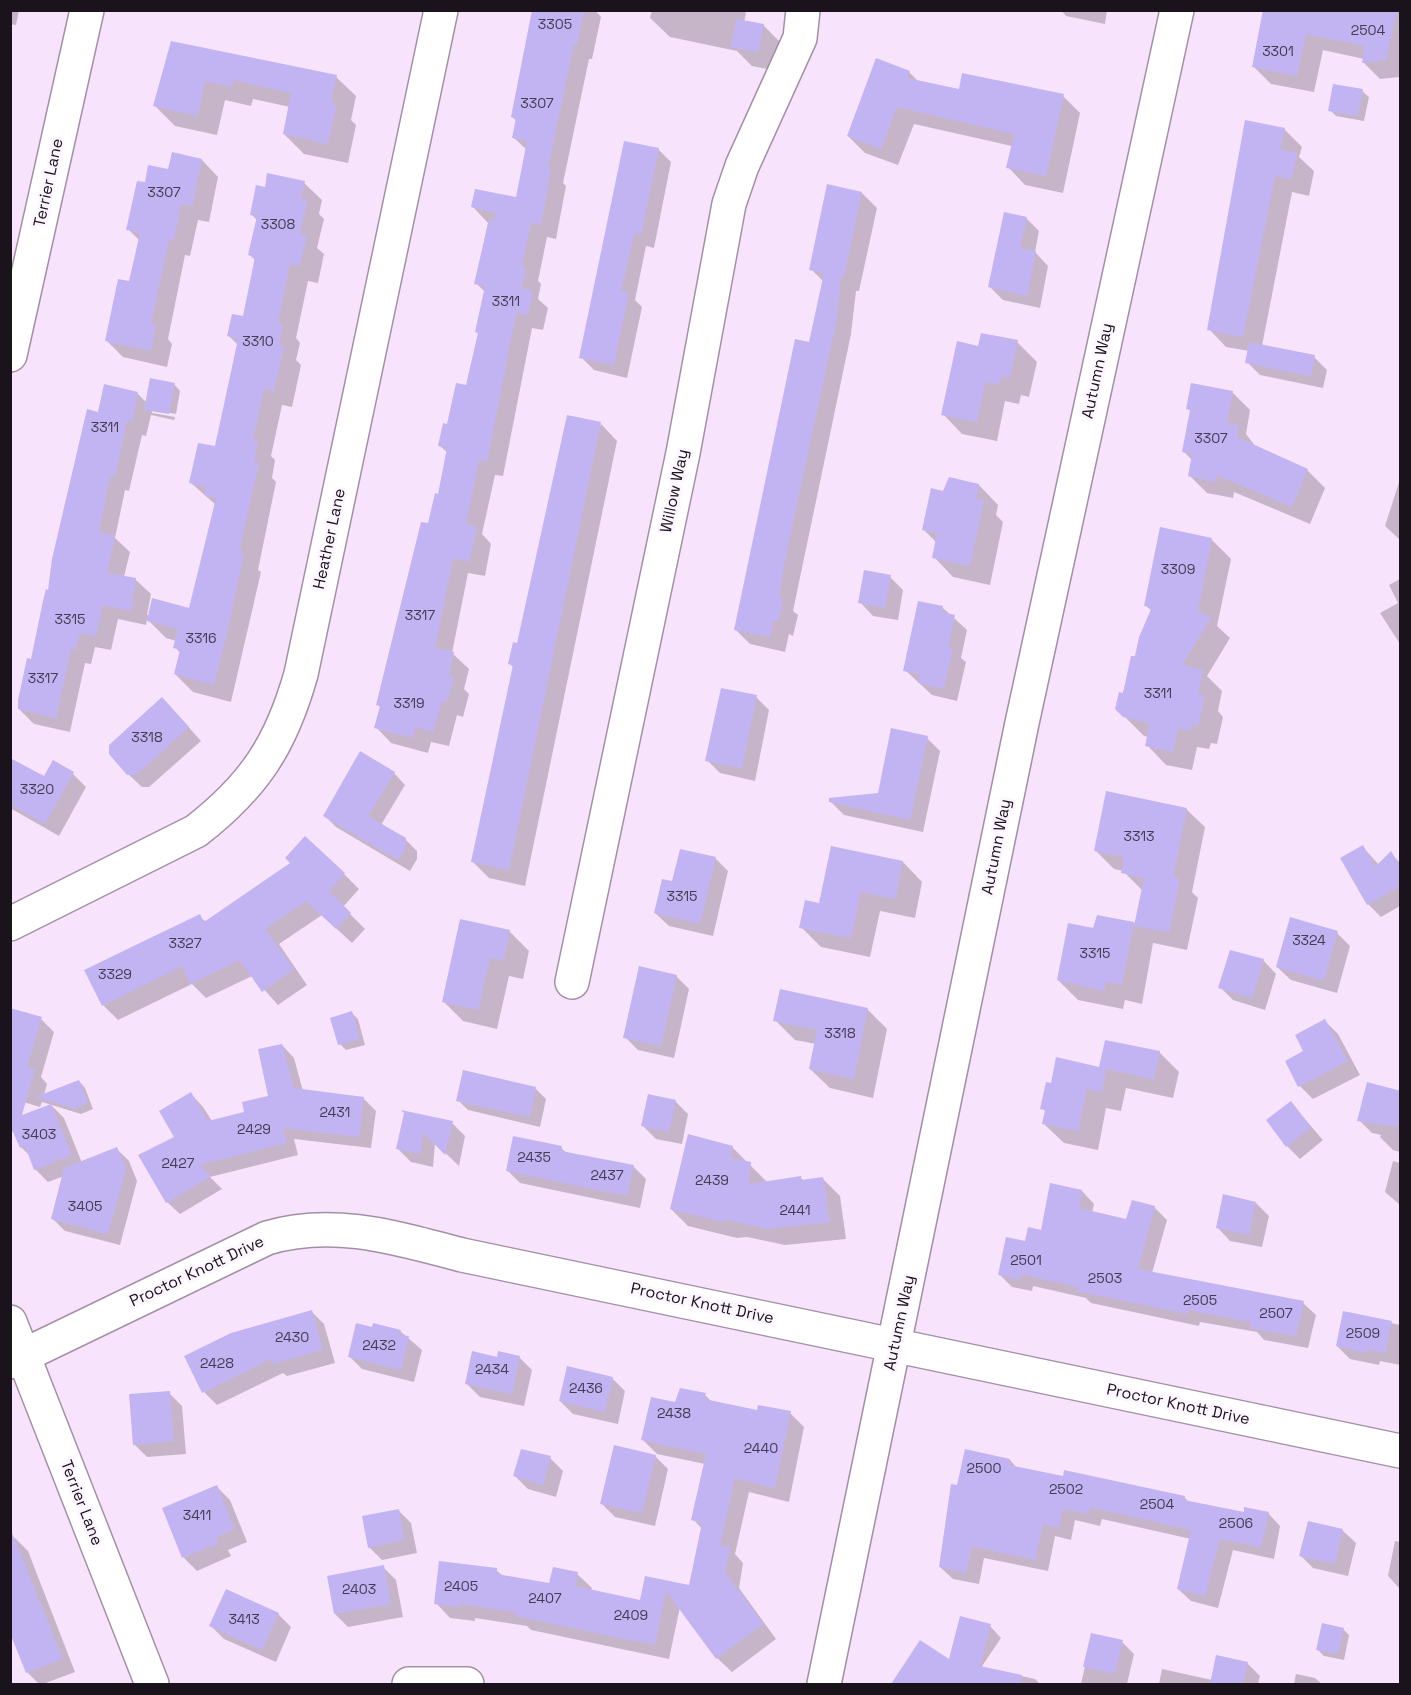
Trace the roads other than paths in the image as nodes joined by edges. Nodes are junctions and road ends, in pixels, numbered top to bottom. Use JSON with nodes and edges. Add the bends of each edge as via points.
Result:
{"nodes":[{"id":1,"x":87,"y":10,"type":"edge"},
{"id":2,"x":441,"y":10,"type":"edge"},
{"id":3,"x":803,"y":10,"type":"edge"},
{"id":4,"x":1176,"y":10,"type":"edge"},
{"id":5,"x":10,"y":355,"type":"edge"},
{"id":6,"x":10,"y":924,"type":"edge"},
{"id":7,"x":572,"y":982,"type":"dead end"},
{"id":8,"x":10,"y":1322,"type":"edge"},
{"id":9,"x":896,"y":1345,"type":"junction"},
{"id":10,"x":18,"y":1359,"type":"edge"},
{"id":11,"x":1401,"y":1451,"type":"edge"},
{"id":12,"x":152,"y":1684,"type":"edge"},
{"id":13,"x":409,"y":1684,"type":"edge"},
{"id":14,"x":467,"y":1684,"type":"edge"},
{"id":15,"x":824,"y":1684,"type":"edge"}],
"edges":[{"from":1,"to":5,"type":"street","name":"Terrier Lane"},
{"from":2,"to":6,"type":"street","name":"Heather Lane","via":[[301,674],[280,736],[247,786],[196,831]]},
{"from":3,"to":7,"type":"street","name":"Willow Way","via":[[800,38],[729,204],[683,453]]},
{"from":4,"to":9,"type":"street","name":"Autumn Way","via":[[1022,723]]},
{"from":8,"to":10,"type":"street","name":"Terrier Lane"},
{"from":9,"to":10,"type":"street","name":"Proctor Knott Drive","via":[[462,1255],[381,1234],[333,1228],[267,1238]]},
{"from":9,"to":11,"type":"street","name":"Proctor Knott Drive"},
{"from":9,"to":15,"type":"street","name":"Autumn Way"},
{"from":10,"to":12,"type":"street","name":"Terrier Lane"},
{"from":13,"to":14,"type":"street"}]}
